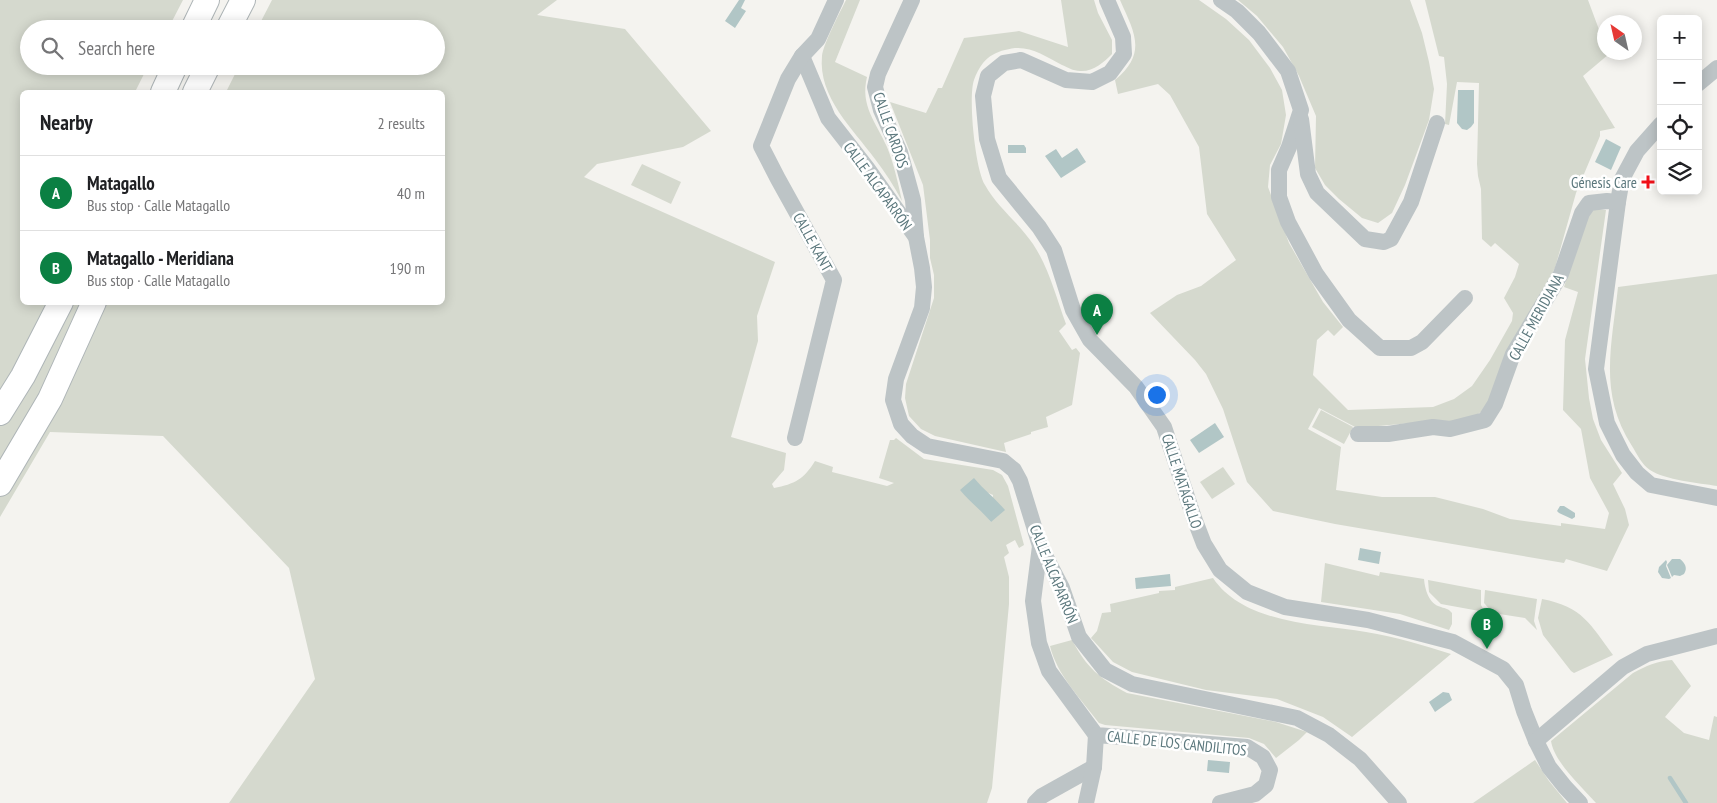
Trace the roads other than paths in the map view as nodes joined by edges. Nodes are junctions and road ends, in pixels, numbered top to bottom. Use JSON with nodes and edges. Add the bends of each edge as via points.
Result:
{"nodes":[{"id":1,"x":207,"y":0,"type":"edge"},
{"id":2,"x":242,"y":0,"type":"edge"},
{"id":3,"x":836,"y":0,"type":"edge"},
{"id":4,"x":912,"y":0,"type":"edge"},
{"id":5,"x":1107,"y":0,"type":"edge"},
{"id":6,"x":1222,"y":0,"type":"edge"},
{"id":7,"x":197,"y":20,"type":"edge"},
{"id":8,"x":232,"y":20,"type":"edge"},
{"id":9,"x":802,"y":56,"type":"junction"},
{"id":10,"x":1717,"y":68,"type":"edge"},
{"id":11,"x":171,"y":75,"type":"edge"},
{"id":12,"x":204,"y":75,"type":"edge"},
{"id":13,"x":1702,"y":81,"type":"edge"},
{"id":14,"x":164,"y":90,"type":"edge"},
{"id":15,"x":196,"y":90,"type":"edge"},
{"id":16,"x":1301,"y":110,"type":"junction"},
{"id":17,"x":1437,"y":123,"type":"dead end"},
{"id":18,"x":1657,"y":128,"type":"edge"},
{"id":19,"x":1618,"y":202,"type":"junction"},
{"id":20,"x":916,"y":237,"type":"junction"},
{"id":21,"x":1465,"y":298,"type":"dead end"},
{"id":22,"x":58,"y":305,"type":"edge"},
{"id":23,"x":93,"y":305,"type":"edge"},
{"id":24,"x":0,"y":414,"type":"edge"},
{"id":25,"x":1358,"y":434,"type":"dead end"},
{"id":26,"x":795,"y":438,"type":"dead end"},
{"id":27,"x":0,"y":484,"type":"edge"},
{"id":28,"x":1717,"y":498,"type":"edge"},
{"id":29,"x":1040,"y":546,"type":"junction"},
{"id":30,"x":1717,"y":636,"type":"edge"},
{"id":31,"x":1096,"y":735,"type":"junction"},
{"id":32,"x":1536,"y":741,"type":"junction"},
{"id":33,"x":1094,"y":767,"type":"junction"},
{"id":34,"x":1035,"y":803,"type":"edge"},
{"id":35,"x":1086,"y":803,"type":"edge"},
{"id":36,"x":1220,"y":803,"type":"edge"},
{"id":37,"x":1399,"y":803,"type":"edge"},
{"id":38,"x":1580,"y":803,"type":"edge"}],
"edges":[{"from":1,"to":7,"type":"highway"},
{"from":2,"to":8,"type":"highway"},
{"from":3,"to":9,"type":"street","via":[[818,39]]},
{"from":4,"to":20,"type":"street","name":"CALLE CARDOS","via":[[875,87],[903,162],[913,200]]},
{"from":5,"to":32,"type":"street","name":"CALLE MATAGALLO","via":[[1123,37],[1124,54],[1110,73],[1092,82],[1066,80],[1021,60],[1004,63],[988,76],[983,96],[987,139],[999,178],[1054,250],[1073,310],[1084,333],[1136,387],[1164,427],[1204,544],[1220,570],[1247,592],[1285,607],[1368,620],[1453,642],[1504,669],[1516,685]]},
{"from":6,"to":16,"type":"street","via":[[1237,10],[1288,71]]},
{"from":9,"to":20,"type":"street","name":"CALLE ALCAPARRÓN","via":[[828,118]]},
{"from":9,"to":26,"type":"street","name":"CALLE KANT","via":[[788,79],[762,146],[834,280]]},
{"from":10,"to":13,"type":"street"},
{"from":11,"to":14,"type":"highway"},
{"from":12,"to":15,"type":"highway"},
{"from":16,"to":17,"type":"street","via":[[1308,174],[1317,193],[1365,240],[1384,242],[1391,239],[1410,202]]},
{"from":16,"to":21,"type":"street","via":[[1280,170],[1279,197],[1288,222],[1316,274],[1349,320],[1380,348],[1411,348],[1422,342]]},
{"from":18,"to":19,"type":"street","via":[[1637,151],[1622,179]]},
{"from":19,"to":25,"type":"street","name":"CALLE MERIDIANA","via":[[1589,203],[1582,212],[1561,274],[1513,354],[1495,404],[1485,420],[1450,429],[1433,427],[1388,434]]},
{"from":19,"to":28,"type":"street","via":[[1596,369],[1607,423],[1623,455],[1636,473],[1651,485]]},
{"from":20,"to":29,"type":"street","name":"CALLE ALCAPARRÓN","via":[[924,287],[922,308],[896,379],[893,400],[901,424],[927,446],[1003,461],[1014,470]]},
{"from":22,"to":24,"type":"highway"},
{"from":23,"to":27,"type":"highway","via":[[50,400]]},
{"from":29,"to":31,"type":"street","name":"CALLE DE LOS CANDILITOS","via":[[1032,601],[1039,643],[1049,671]]},
{"from":29,"to":37,"type":"street","name":"CALLE ALCAPARRÓN","via":[[1062,588],[1079,638],[1105,670],[1132,684],[1298,718],[1329,734],[1360,759]]},
{"from":30,"to":32,"type":"street","via":[[1647,654],[1623,667]]},
{"from":31,"to":33,"type":"street"},
{"from":31,"to":36,"type":"street","name":"CALLE DE LOS CANDILITOS","via":[[1248,747],[1263,757],[1270,770],[1266,785],[1255,794]]},
{"from":32,"to":38,"type":"street","name":"CALLE MATAGALLO","via":[[1549,767]]},
{"from":33,"to":34,"type":"street"},
{"from":33,"to":35,"type":"street"}]}
